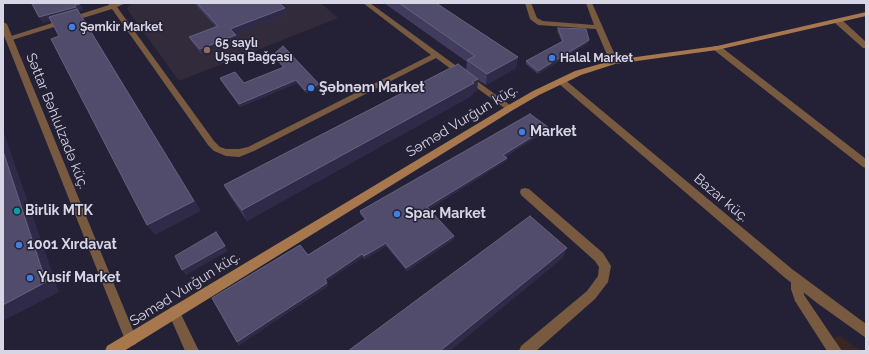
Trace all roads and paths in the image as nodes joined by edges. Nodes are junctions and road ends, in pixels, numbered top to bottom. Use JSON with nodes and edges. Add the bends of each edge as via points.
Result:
{"nodes":[{"id":1,"x":123,"y":3,"type":"edge"},
{"id":2,"x":366,"y":3,"type":"edge"},
{"id":3,"x":528,"y":3,"type":"edge"},
{"id":4,"x":589,"y":3,"type":"edge"},
{"id":5,"x":112,"y":5,"type":"edge"},
{"id":6,"x":866,"y":14,"type":"edge"},
{"id":7,"x":838,"y":21,"type":"junction"},
{"id":8,"x":3,"y":24,"type":"edge"},
{"id":9,"x":598,"y":27,"type":"junction"},
{"id":10,"x":6,"y":39,"type":"edge"},
{"id":11,"x":866,"y":46,"type":"edge"},
{"id":12,"x":717,"y":48,"type":"junction"},
{"id":13,"x":436,"y":55,"type":"junction"},
{"id":14,"x":614,"y":62,"type":"junction"},
{"id":15,"x":561,"y":81,"type":"junction"},
{"id":16,"x":510,"y":108,"type":"junction"},
{"id":17,"x":866,"y":164,"type":"edge"},
{"id":18,"x":525,"y":192,"type":"dead end"},
{"id":19,"x":797,"y":280,"type":"junction"},
{"id":20,"x":174,"y":312,"type":"junction"},
{"id":21,"x":866,"y":332,"type":"edge"},
{"id":22,"x":131,"y":340,"type":"junction"},
{"id":23,"x":112,"y":351,"type":"edge"},
{"id":24,"x":192,"y":351,"type":"edge"},
{"id":25,"x":526,"y":351,"type":"edge"},
{"id":26,"x":835,"y":351,"type":"edge"}],
"edges":[{"from":1,"to":5,"type":"street"},
{"from":2,"to":13,"type":"street"},
{"from":3,"to":9,"type":"street","via":[[534,19],[541,23]]},
{"from":4,"to":9,"type":"street"},
{"from":5,"to":10,"type":"street"},
{"from":5,"to":13,"type":"street","via":[[211,144],[226,152],[239,153],[251,149]]},
{"from":6,"to":7,"type":"main road","name":"Səməd Vurğun küç."},
{"from":7,"to":11,"type":"street"},
{"from":7,"to":12,"type":"main road","name":"Səməd Vurğun küç."},
{"from":8,"to":10,"type":"street","name":"Səttar Bəhlulzadə küç."},
{"from":9,"to":14,"type":"street"},
{"from":10,"to":22,"type":"street","name":"Səttar Bəhlulzadə küç."},
{"from":12,"to":14,"type":"main road","name":"Səməd Vurğun küç."},
{"from":12,"to":17,"type":"street"},
{"from":13,"to":16,"type":"street"},
{"from":14,"to":15,"type":"main road","name":"Səməd Vurğun küç.","via":[[596,66]]},
{"from":15,"to":16,"type":"main road","name":"Səməd Vurğun küç."},
{"from":15,"to":19,"type":"street","name":"Bazar küç."},
{"from":16,"to":20,"type":"main road","name":"Səməd Vurğun küç."},
{"from":18,"to":25,"type":"street","via":[[599,257],[605,266],[604,278],[591,295]]},
{"from":19,"to":21,"type":"street","name":"Bazar küç."},
{"from":19,"to":26,"type":"street","via":[[796,289],[799,297]]},
{"from":20,"to":22,"type":"main road","name":"Səməd Vurğun küç."},
{"from":20,"to":24,"type":"street"},
{"from":22,"to":23,"type":"main road","name":"Səməd Vurğun küç."}]}
